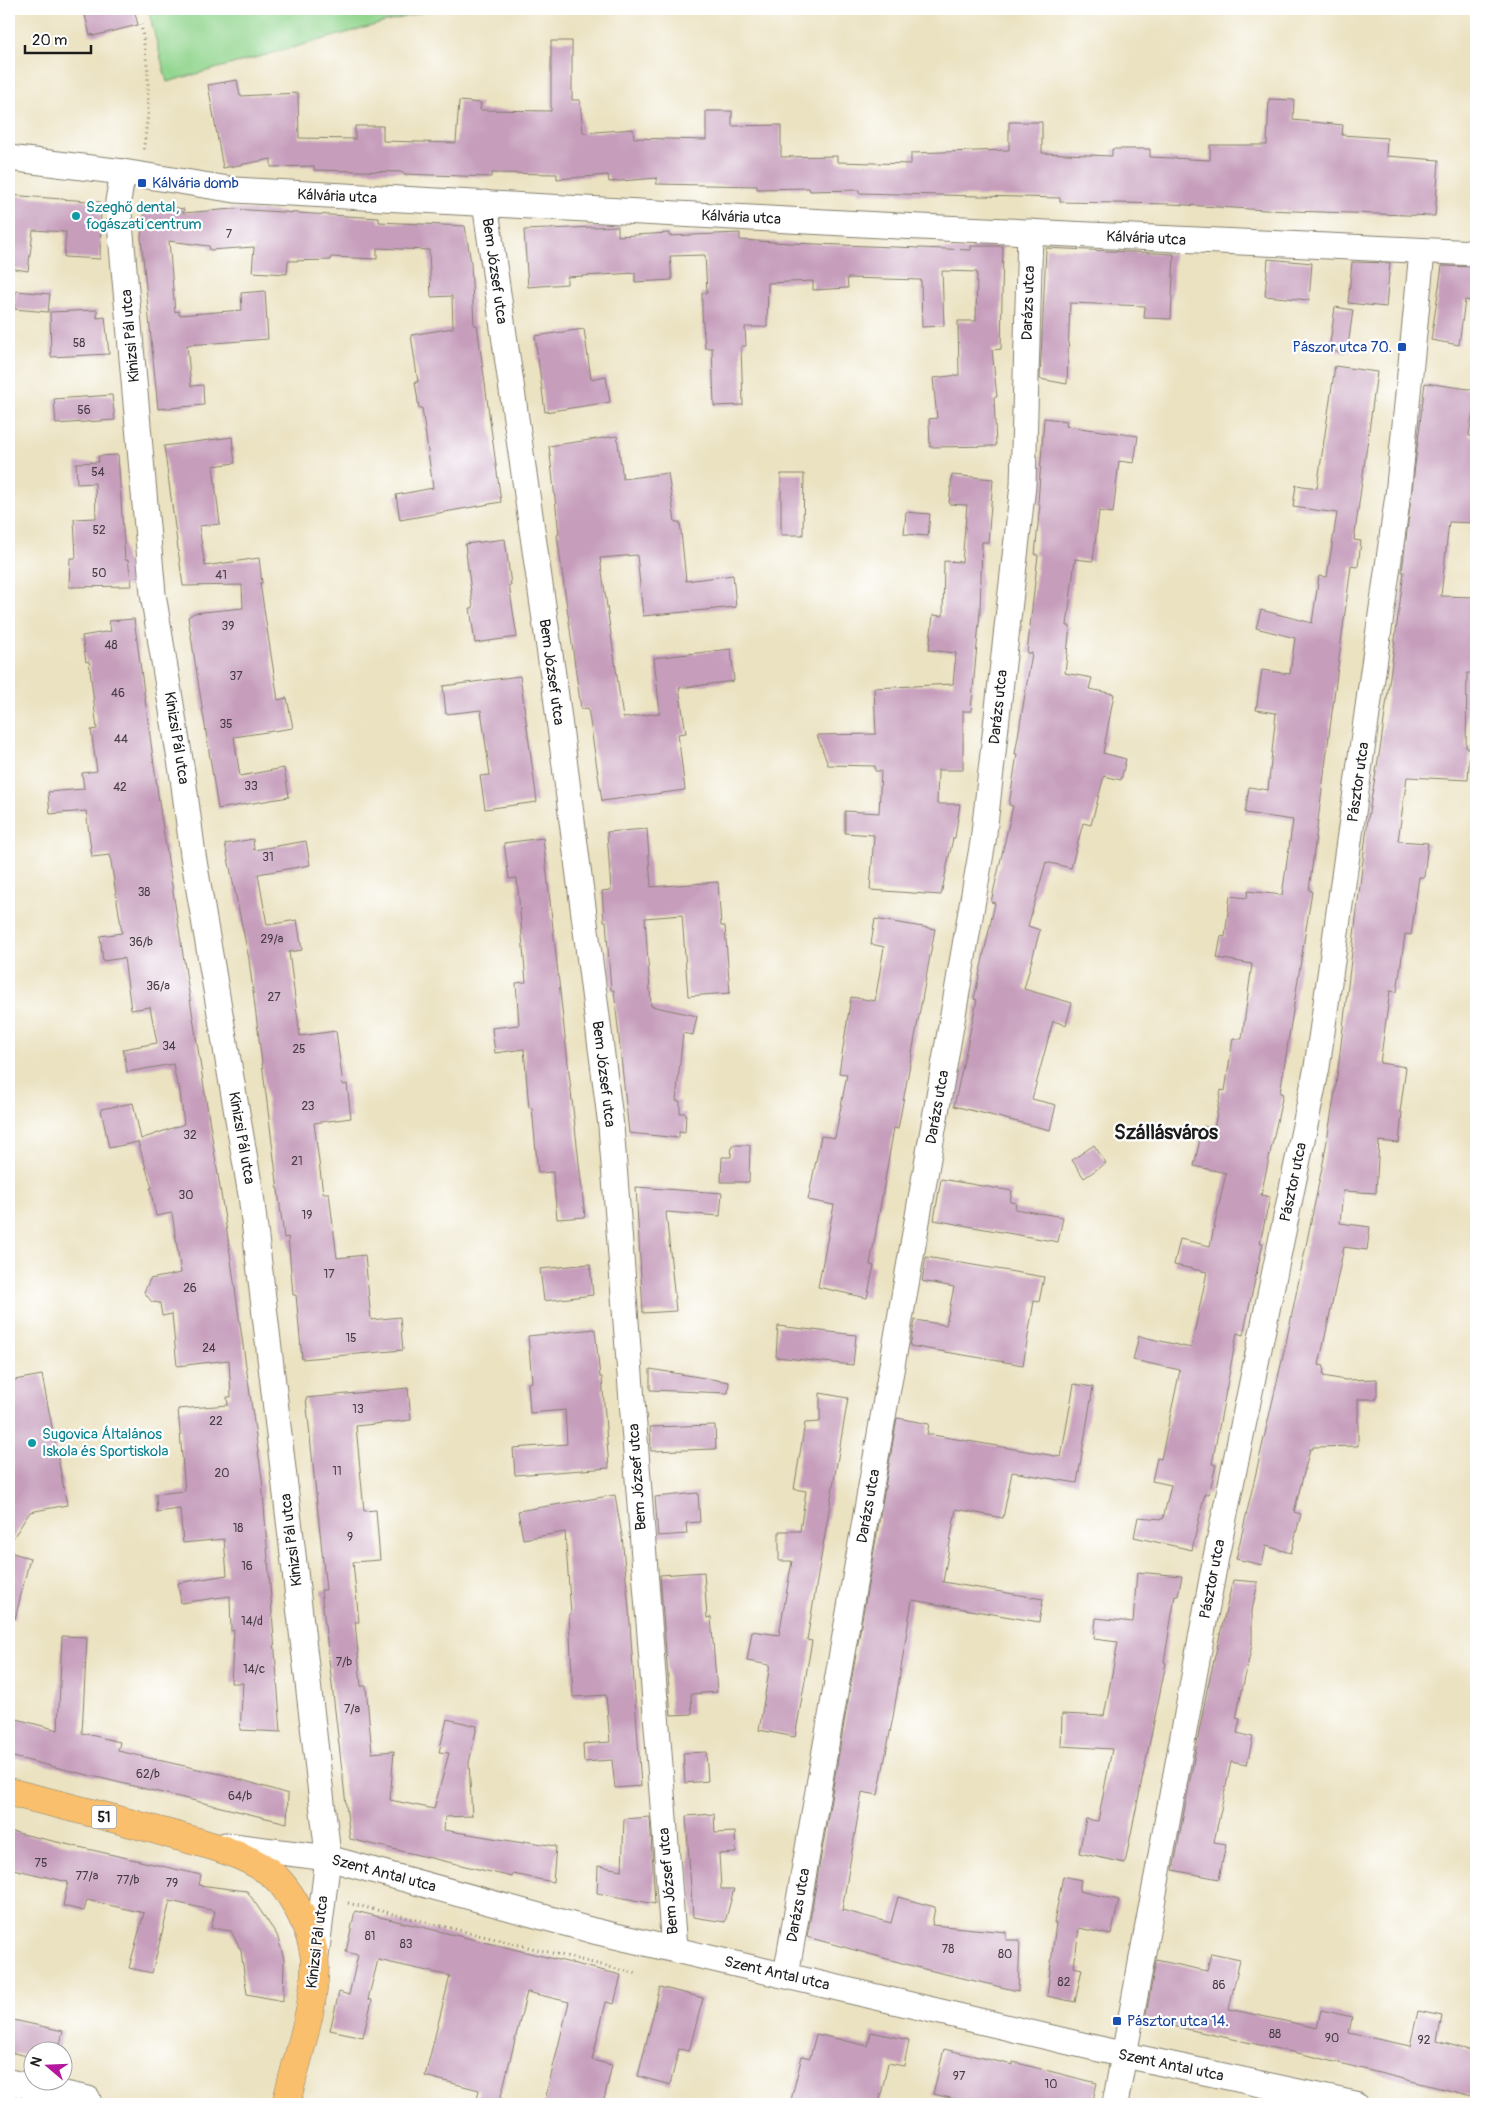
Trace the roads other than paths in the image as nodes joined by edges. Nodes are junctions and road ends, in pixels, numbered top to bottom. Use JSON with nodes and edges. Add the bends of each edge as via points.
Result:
{"nodes":[{"id":1,"x":9,"y":158,"type":"edge"},
{"id":2,"x":133,"y":165,"type":"junction"},
{"id":3,"x":485,"y":204,"type":"junction"},
{"id":4,"x":1030,"y":232,"type":"junction"},
{"id":5,"x":1422,"y":252,"type":"junction"},
{"id":6,"x":1476,"y":253,"type":"edge"},
{"id":7,"x":9,"y":1792,"type":"edge"},
{"id":8,"x":200,"y":1842,"type":"junction"},
{"id":9,"x":328,"y":1858,"type":"junction"},
{"id":10,"x":674,"y":1949,"type":"junction"},
{"id":11,"x":315,"y":1967,"type":"junction"},
{"id":12,"x":786,"y":1975,"type":"junction"},
{"id":13,"x":1124,"y":2055,"type":"junction"},
{"id":14,"x":9,"y":2082,"type":"edge"},
{"id":15,"x":88,"y":2099,"type":"dead end"},
{"id":16,"x":286,"y":2104,"type":"edge"},
{"id":17,"x":1115,"y":2104,"type":"edge"},
{"id":18,"x":1354,"y":2104,"type":"edge"}],
"edges":[{"from":1,"to":2,"type":"street","name":"Kálvária utca"},
{"from":2,"to":3,"type":"street","name":"Kálvária utca","via":[[236,190]]},
{"from":2,"to":9,"type":"street","name":"Kinizsi Pál utca","via":[[118,201],[153,594],[184,778],[193,855],[252,1195]]},
{"from":3,"to":4,"type":"street","name":"Kálvária utca"},
{"from":3,"to":10,"type":"street","name":"Bem József utca","via":[[556,696],[611,1126]]},
{"from":4,"to":5,"type":"street","name":"Kálvária utca"},
{"from":4,"to":12,"type":"street","name":"Darázs utca","via":[[1023,485],[983,842]]},
{"from":5,"to":6,"type":"street","name":"Kálvária utca"},
{"from":5,"to":13,"type":"street","name":"Pásztor utca","via":[[1398,495],[1317,1067],[1218,1547]]},
{"from":7,"to":8,"type":"main road","name":"Szent Antal utca","number":"51"},
{"from":8,"to":9,"type":"street","name":"Szent Antal utca"},
{"from":8,"to":11,"type":"main road","name":"Szent Antal utca","number":"51","via":[[243,1857],[270,1873],[283,1886],[305,1923]]},
{"from":9,"to":10,"type":"street","name":"Szent Antal utca","via":[[594,1931]]},
{"from":9,"to":11,"type":"street","name":"Kinizsi Pál utca"},
{"from":10,"to":12,"type":"street","name":"Szent Antal utca"},
{"from":11,"to":16,"type":"main road","name":"Kinizsi Pál utca","number":"51","via":[[307,2018]]},
{"from":12,"to":13,"type":"street","name":"Szent Antal utca"},
{"from":13,"to":17,"type":"street","name":"Pásztor utca"},
{"from":13,"to":18,"type":"street","name":"Szent Antal utca"},
{"from":14,"to":15,"type":"street"}]}
